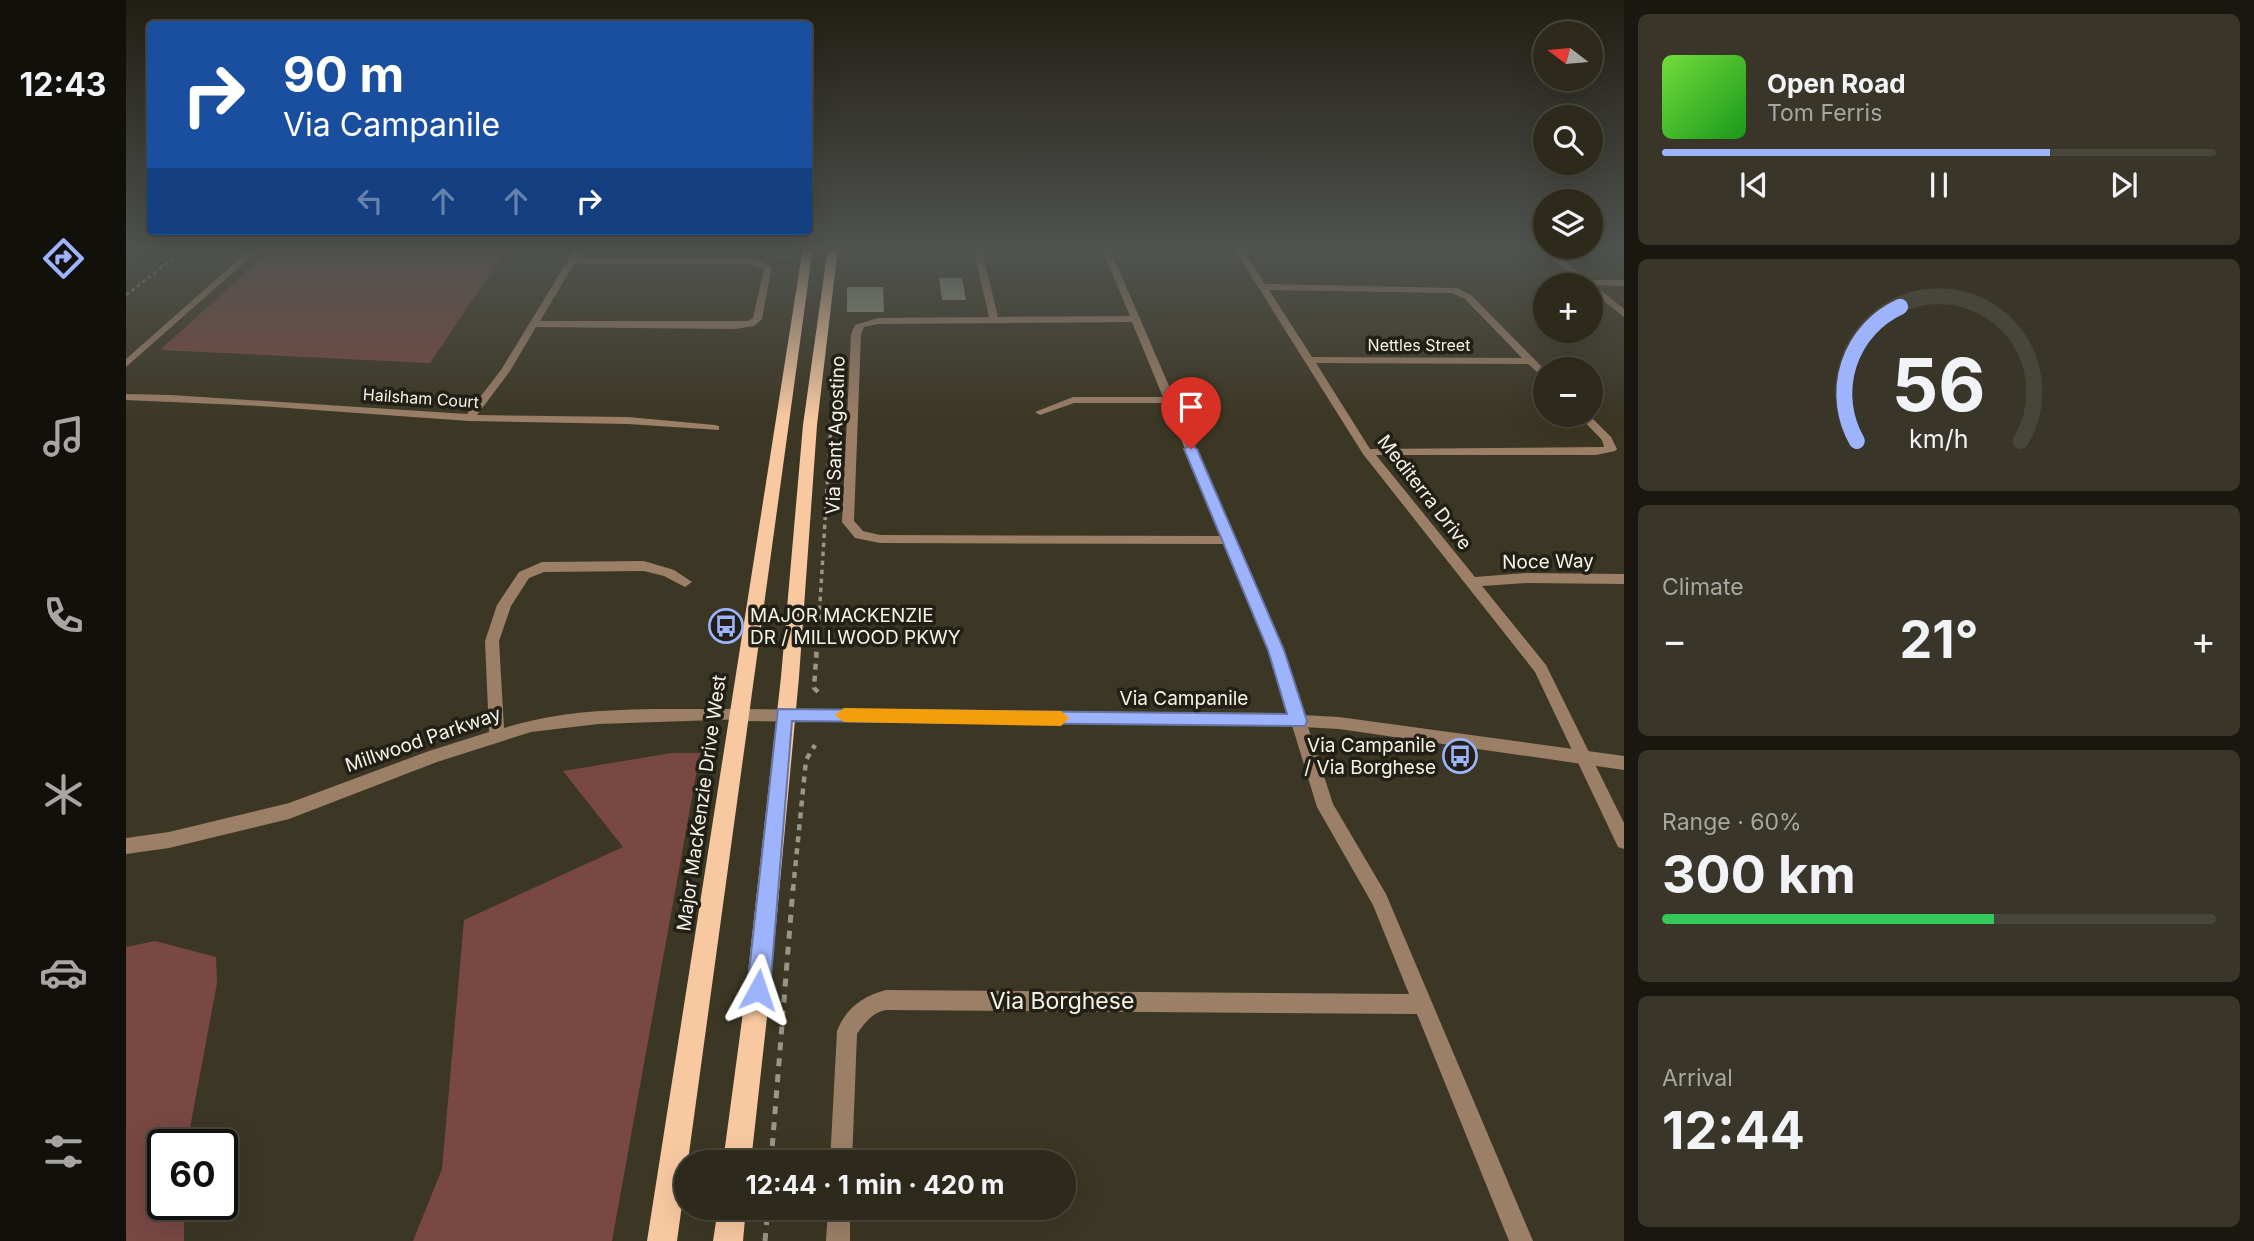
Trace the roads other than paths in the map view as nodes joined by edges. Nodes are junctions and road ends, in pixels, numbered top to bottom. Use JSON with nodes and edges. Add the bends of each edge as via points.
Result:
{"nodes":[{"id":1,"x":193,"y":305,"type":"edge"},
{"id":2,"x":545,"y":305,"type":"edge"},
{"id":3,"x":760,"y":305,"type":"edge"},
{"id":4,"x":800,"y":305,"type":"edge"},
{"id":5,"x":826,"y":305,"type":"edge"},
{"id":6,"x":990,"y":305,"type":"edge"},
{"id":7,"x":1131,"y":305,"type":"edge"},
{"id":8,"x":1272,"y":305,"type":"edge"},
{"id":9,"x":1476,"y":305,"type":"edge"},
{"id":10,"x":1137,"y":319,"type":"junction"},
{"id":11,"x":994,"y":320,"type":"junction"},
{"id":12,"x":533,"y":324,"type":"junction"},
{"id":13,"x":1307,"y":360,"type":"junction"},
{"id":14,"x":1531,"y":361,"type":"joint"},
{"id":15,"x":126,"y":364,"type":"edge"},
{"id":16,"x":126,"y":397,"type":"edge"},
{"id":17,"x":1171,"y":400,"type":"junction"},
{"id":18,"x":1040,"y":412,"type":"dead end"},
{"id":19,"x":468,"y":418,"type":"junction"},
{"id":20,"x":1595,"y":427,"type":"edge"},
{"id":21,"x":715,"y":428,"type":"dead end"},
{"id":22,"x":1367,"y":452,"type":"junction"},
{"id":23,"x":1228,"y":540,"type":"junction"},
{"id":24,"x":1624,"y":579,"type":"edge"},
{"id":25,"x":685,"y":582,"type":"dead end"},
{"id":26,"x":1472,"y":582,"type":"junction"},
{"id":27,"x":784,"y":714,"type":"junction"},
{"id":28,"x":741,"y":715,"type":"junction"},
{"id":29,"x":1298,"y":721,"type":"junction"},
{"id":30,"x":497,"y":735,"type":"junction"},
{"id":31,"x":1585,"y":758,"type":"junction"},
{"id":32,"x":1624,"y":763,"type":"edge"},
{"id":33,"x":1624,"y":841,"type":"edge"},
{"id":34,"x":126,"y":846,"type":"edge"},
{"id":35,"x":1423,"y":1004,"type":"junction"},
{"id":36,"x":738,"y":1150,"type":"edge"},
{"id":37,"x":842,"y":1150,"type":"edge"},
{"id":38,"x":731,"y":1220,"type":"edge"},
{"id":39,"x":839,"y":1220,"type":"edge"},
{"id":40,"x":662,"y":1241,"type":"edge"},
{"id":41,"x":728,"y":1241,"type":"edge"},
{"id":42,"x":838,"y":1241,"type":"edge"},
{"id":43,"x":1521,"y":1241,"type":"edge"}],
"edges":[{"from":1,"to":15,"type":"street"},
{"from":2,"to":12,"type":"street"},
{"from":3,"to":12,"type":"street","via":[[751,324],[735,326]]},
{"from":4,"to":28,"type":"main road","name":"Major MacKenzie Drive West"},
{"from":5,"to":27,"type":"main road"},
{"from":6,"to":11,"type":"street"},
{"from":7,"to":10,"type":"street"},
{"from":8,"to":13,"type":"street","name":"Mediterra Drive"},
{"from":9,"to":14,"type":"street"},
{"from":10,"to":11,"type":"street","name":"Via Sant Agostino"},
{"from":10,"to":17,"type":"street"},
{"from":11,"to":23,"type":"street","name":"Via Sant Agostino","via":[[872,321],[858,329],[847,513],[852,530],[880,539]]},
{"from":12,"to":19,"type":"street","via":[[505,371]]},
{"from":13,"to":14,"type":"street","name":"Nettles Street"},
{"from":13,"to":22,"type":"street","name":"Mediterra Drive"},
{"from":16,"to":19,"type":"street","name":"Hailsham Court"},
{"from":17,"to":18,"type":"street","via":[[1073,400]]},
{"from":17,"to":23,"type":"street"},
{"from":19,"to":21,"type":"street","name":"Hailsham Court","via":[[671,422]]},
{"from":20,"to":22,"type":"street","via":[[1611,449],[1596,453]]},
{"from":22,"to":26,"type":"street","name":"Mediterra Drive"},
{"from":23,"to":29,"type":"street","via":[[1276,650]]},
{"from":24,"to":26,"type":"street","name":"Noce Way"},
{"from":25,"to":30,"type":"street","via":[[644,566],[542,567],[524,575],[504,605],[492,641]]},
{"from":26,"to":31,"type":"street","name":"Mediterra Drive","via":[[1541,669]]},
{"from":27,"to":28,"type":"street","name":"Via Campanile"},
{"from":27,"to":29,"type":"street","name":"Via Campanile"},
{"from":27,"to":36,"type":"main road"},
{"from":28,"to":30,"type":"street","name":"Millwood Parkway","via":[[562,720]]},
{"from":28,"to":40,"type":"main road","name":"Major MacKenzie Drive West"},
{"from":29,"to":31,"type":"street","name":"Via Campanile"},
{"from":29,"to":35,"type":"street","via":[[1325,807],[1380,900]]},
{"from":30,"to":34,"type":"street","name":"Millwood Parkway","via":[[289,811]]},
{"from":31,"to":32,"type":"street","name":"Via Campanile"},
{"from":31,"to":33,"type":"street","name":"Mediterra Drive"},
{"from":35,"to":37,"type":"street","name":"Via Borghese","via":[[871,1003],[847,1031]]},
{"from":35,"to":43,"type":"street"},
{"from":38,"to":41,"type":"main road"},
{"from":39,"to":42,"type":"street"}]}
